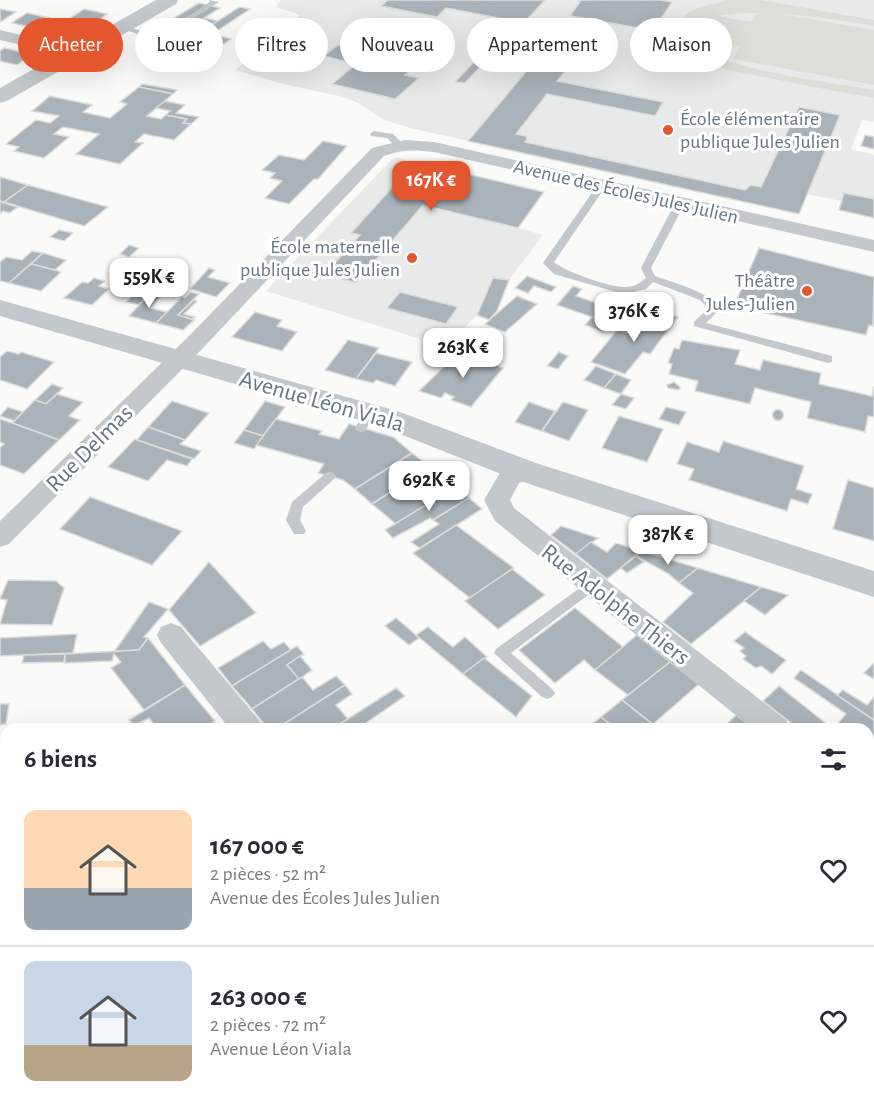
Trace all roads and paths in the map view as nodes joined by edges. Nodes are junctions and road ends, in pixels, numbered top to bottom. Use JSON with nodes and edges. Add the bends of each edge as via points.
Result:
{"nodes":[{"id":1,"x":169,"y":0,"type":"edge"},
{"id":2,"x":213,"y":0,"type":"edge"},
{"id":3,"x":123,"y":26,"type":"edge"},
{"id":4,"x":123,"y":27,"type":"edge"},
{"id":5,"x":0,"y":35,"type":"edge"},
{"id":6,"x":18,"y":39,"type":"edge"},
{"id":7,"x":44,"y":72,"type":"edge"},
{"id":8,"x":0,"y":97,"type":"edge"},
{"id":9,"x":374,"y":134,"type":"dead end"},
{"id":10,"x":398,"y":144,"type":"junction"},
{"id":11,"x":601,"y":186,"type":"junction"},
{"id":12,"x":680,"y":203,"type":"junction"},
{"id":13,"x":874,"y":246,"type":"edge"},
{"id":14,"x":651,"y":278,"type":"junction"},
{"id":15,"x":0,"y":308,"type":"edge"},
{"id":16,"x":828,"y":359,"type":"dead end"},
{"id":17,"x":178,"y":360,"type":"junction"},
{"id":18,"x":525,"y":471,"type":"junction"},
{"id":19,"x":330,"y":476,"type":"dead end"},
{"id":20,"x":298,"y":531,"type":"dead end"},
{"id":21,"x":0,"y":537,"type":"edge"},
{"id":22,"x":874,"y":584,"type":"edge"},
{"id":23,"x":591,"y":585,"type":"junction"},
{"id":24,"x":171,"y":635,"type":"dead end"},
{"id":25,"x":547,"y":693,"type":"dead end"},
{"id":26,"x":243,"y":723,"type":"edge"},
{"id":27,"x":767,"y":723,"type":"edge"}],
"edges":[{"from":1,"to":3,"type":"street"},
{"from":2,"to":4,"type":"lane","via":[[163,36]]},
{"from":5,"to":6,"type":"street"},
{"from":7,"to":8,"type":"street"},
{"from":9,"to":10,"type":"lane","via":[[390,136]]},
{"from":10,"to":11,"type":"street","name":"Avenue des Écoles Jules Julien","via":[[434,147]]},
{"from":10,"to":17,"type":"street","via":[[378,152]]},
{"from":11,"to":12,"type":"street","name":"Avenue des Écoles Jules Julien"},
{"from":11,"to":14,"type":"lane","via":[[548,263],[558,272],[623,291],[642,287]]},
{"from":12,"to":13,"type":"street","name":"Avenue des Écoles Jules Julien"},
{"from":12,"to":14,"type":"lane","via":[[646,268]]},
{"from":14,"to":16,"type":"lane","via":[[710,303],[713,311],[698,324]]},
{"from":15,"to":17,"type":"street","name":"Avenue Léon Viala"},
{"from":17,"to":18,"type":"street","name":"Avenue Léon Viala"},
{"from":17,"to":21,"type":"street","name":"Rue Delmas"},
{"from":18,"to":22,"type":"street","name":"Avenue Léon Viala"},
{"from":18,"to":23,"type":"street","name":"Rue Adolphe Thiers","via":[[510,477],[497,500],[504,514]]},
{"from":19,"to":20,"type":"lane","via":[[297,506],[293,520]]},
{"from":23,"to":25,"type":"lane","via":[[501,653]]},
{"from":23,"to":27,"type":"street","name":"Rue Adolphe Thiers"},
{"from":24,"to":26,"type":"street"}]}
